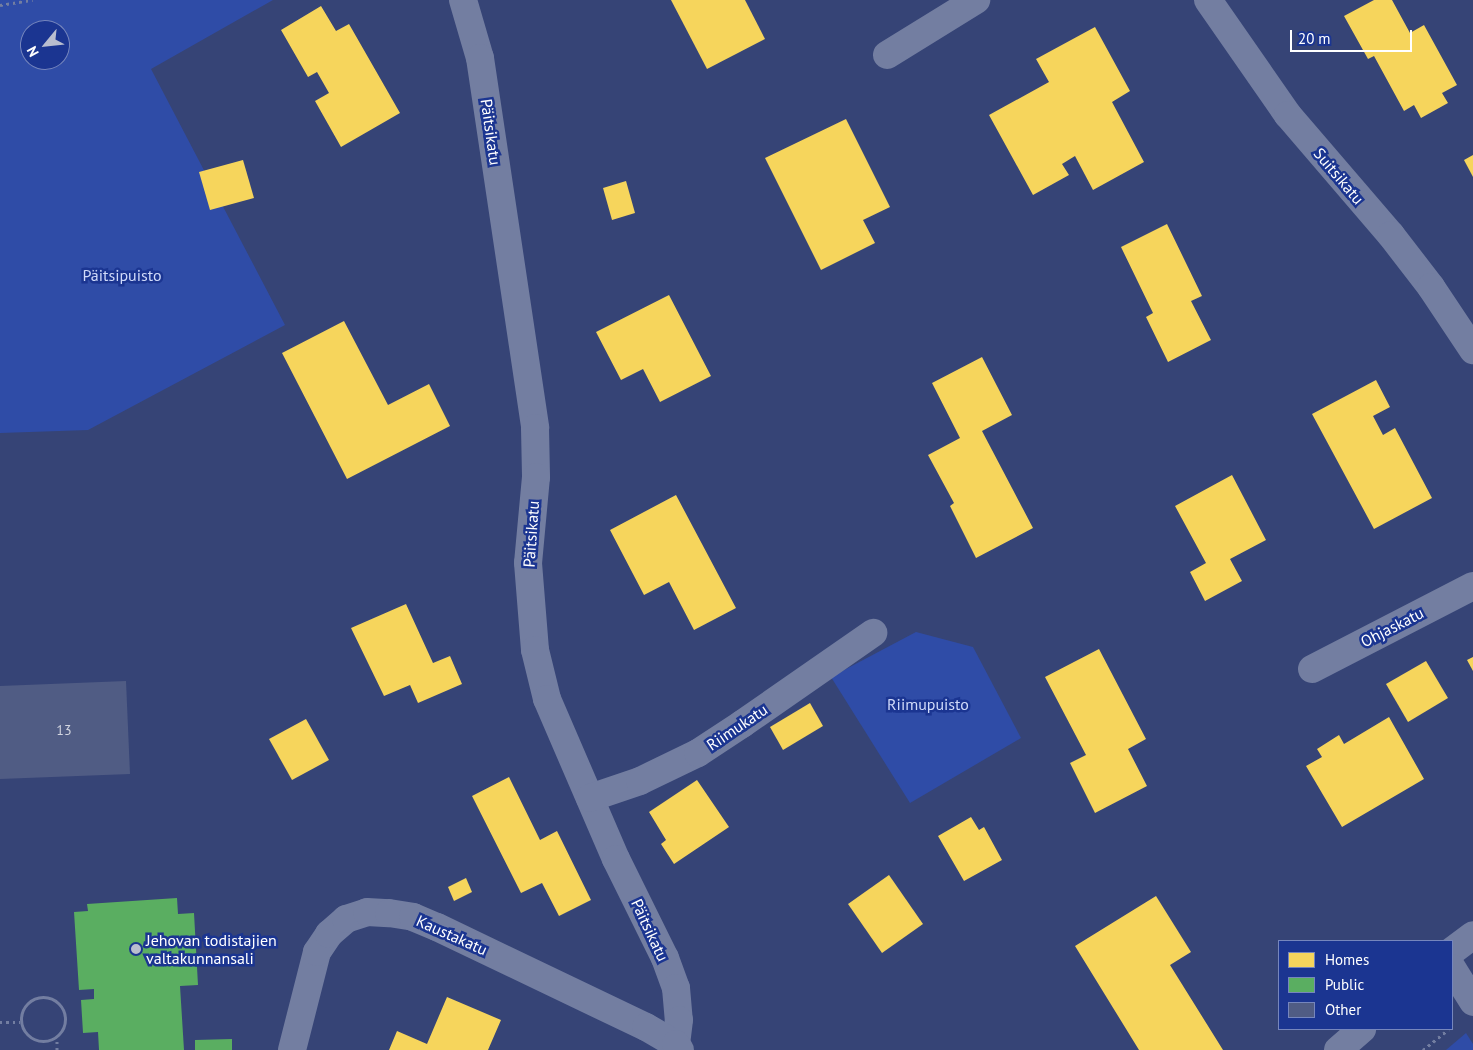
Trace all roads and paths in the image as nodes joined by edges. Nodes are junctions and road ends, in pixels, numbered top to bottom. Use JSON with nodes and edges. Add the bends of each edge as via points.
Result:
{"nodes":[{"id":1,"x":33,"y":0,"type":"edge"},
{"id":2,"x":464,"y":0,"type":"edge"},
{"id":3,"x":976,"y":0,"type":"edge"},
{"id":4,"x":1208,"y":0,"type":"edge"},
{"id":5,"x":0,"y":5,"type":"edge"},
{"id":6,"x":887,"y":56,"type":"dead end"},
{"id":7,"x":1473,"y":350,"type":"edge"},
{"id":8,"x":1473,"y":586,"type":"edge"},
{"id":9,"x":873,"y":633,"type":"dead end"},
{"id":10,"x":1312,"y":669,"type":"dead end"},
{"id":11,"x":590,"y":798,"type":"junction"},
{"id":12,"x":1473,"y":935,"type":"edge"},
{"id":13,"x":1453,"y":950,"type":"edge"},
{"id":14,"x":1453,"y":970,"type":"edge"},
{"id":15,"x":1473,"y":1002,"type":"edge"},
{"id":16,"x":0,"y":1022,"type":"edge"},
{"id":17,"x":20,"y":1022,"type":"junction"},
{"id":18,"x":1361,"y":1030,"type":"edge"},
{"id":19,"x":1448,"y":1030,"type":"edge"},
{"id":20,"x":57,"y":1038,"type":"junction"},
{"id":21,"x":678,"y":1047,"type":"edge"},
{"id":22,"x":56,"y":1050,"type":"edge"},
{"id":23,"x":292,"y":1050,"type":"edge"},
{"id":24,"x":1338,"y":1050,"type":"edge"},
{"id":25,"x":1423,"y":1050,"type":"edge"}],
"edges":[{"from":1,"to":5,"type":"path"},
{"from":2,"to":11,"type":"street","name":"Päitsikatu","via":[[480,58],[535,428],[536,477],[528,563],[534,650],[547,699]]},
{"from":3,"to":6,"type":"street"},
{"from":4,"to":7,"type":"street","name":"Suitsikatu","via":[[1288,115],[1420,272]]},
{"from":8,"to":10,"type":"street","name":"Ohjaskatu"},
{"from":9,"to":11,"type":"street","name":"Riimukatu","via":[[698,753],[640,781]]},
{"from":11,"to":21,"type":"street","name":"Päitsikatu","via":[[676,988]]},
{"from":12,"to":13,"type":"street"},
{"from":14,"to":15,"type":"street"},
{"from":16,"to":17,"type":"path"},
{"from":17,"to":20,"type":"path","via":[[24,1033],[34,1040],[45,1042]]},
{"from":17,"to":20,"type":"path","via":[[22,1010],[29,1001],[41,996],[52,998],[66,1017],[64,1029]]},
{"from":18,"to":24,"type":"street"},
{"from":19,"to":25,"type":"path"},
{"from":20,"to":22,"type":"path"},
{"from":21,"to":23,"type":"street","name":"Kaustakatu","via":[[646,1027],[437,927],[413,917],[367,912],[346,919],[329,934],[317,952]]}]}
